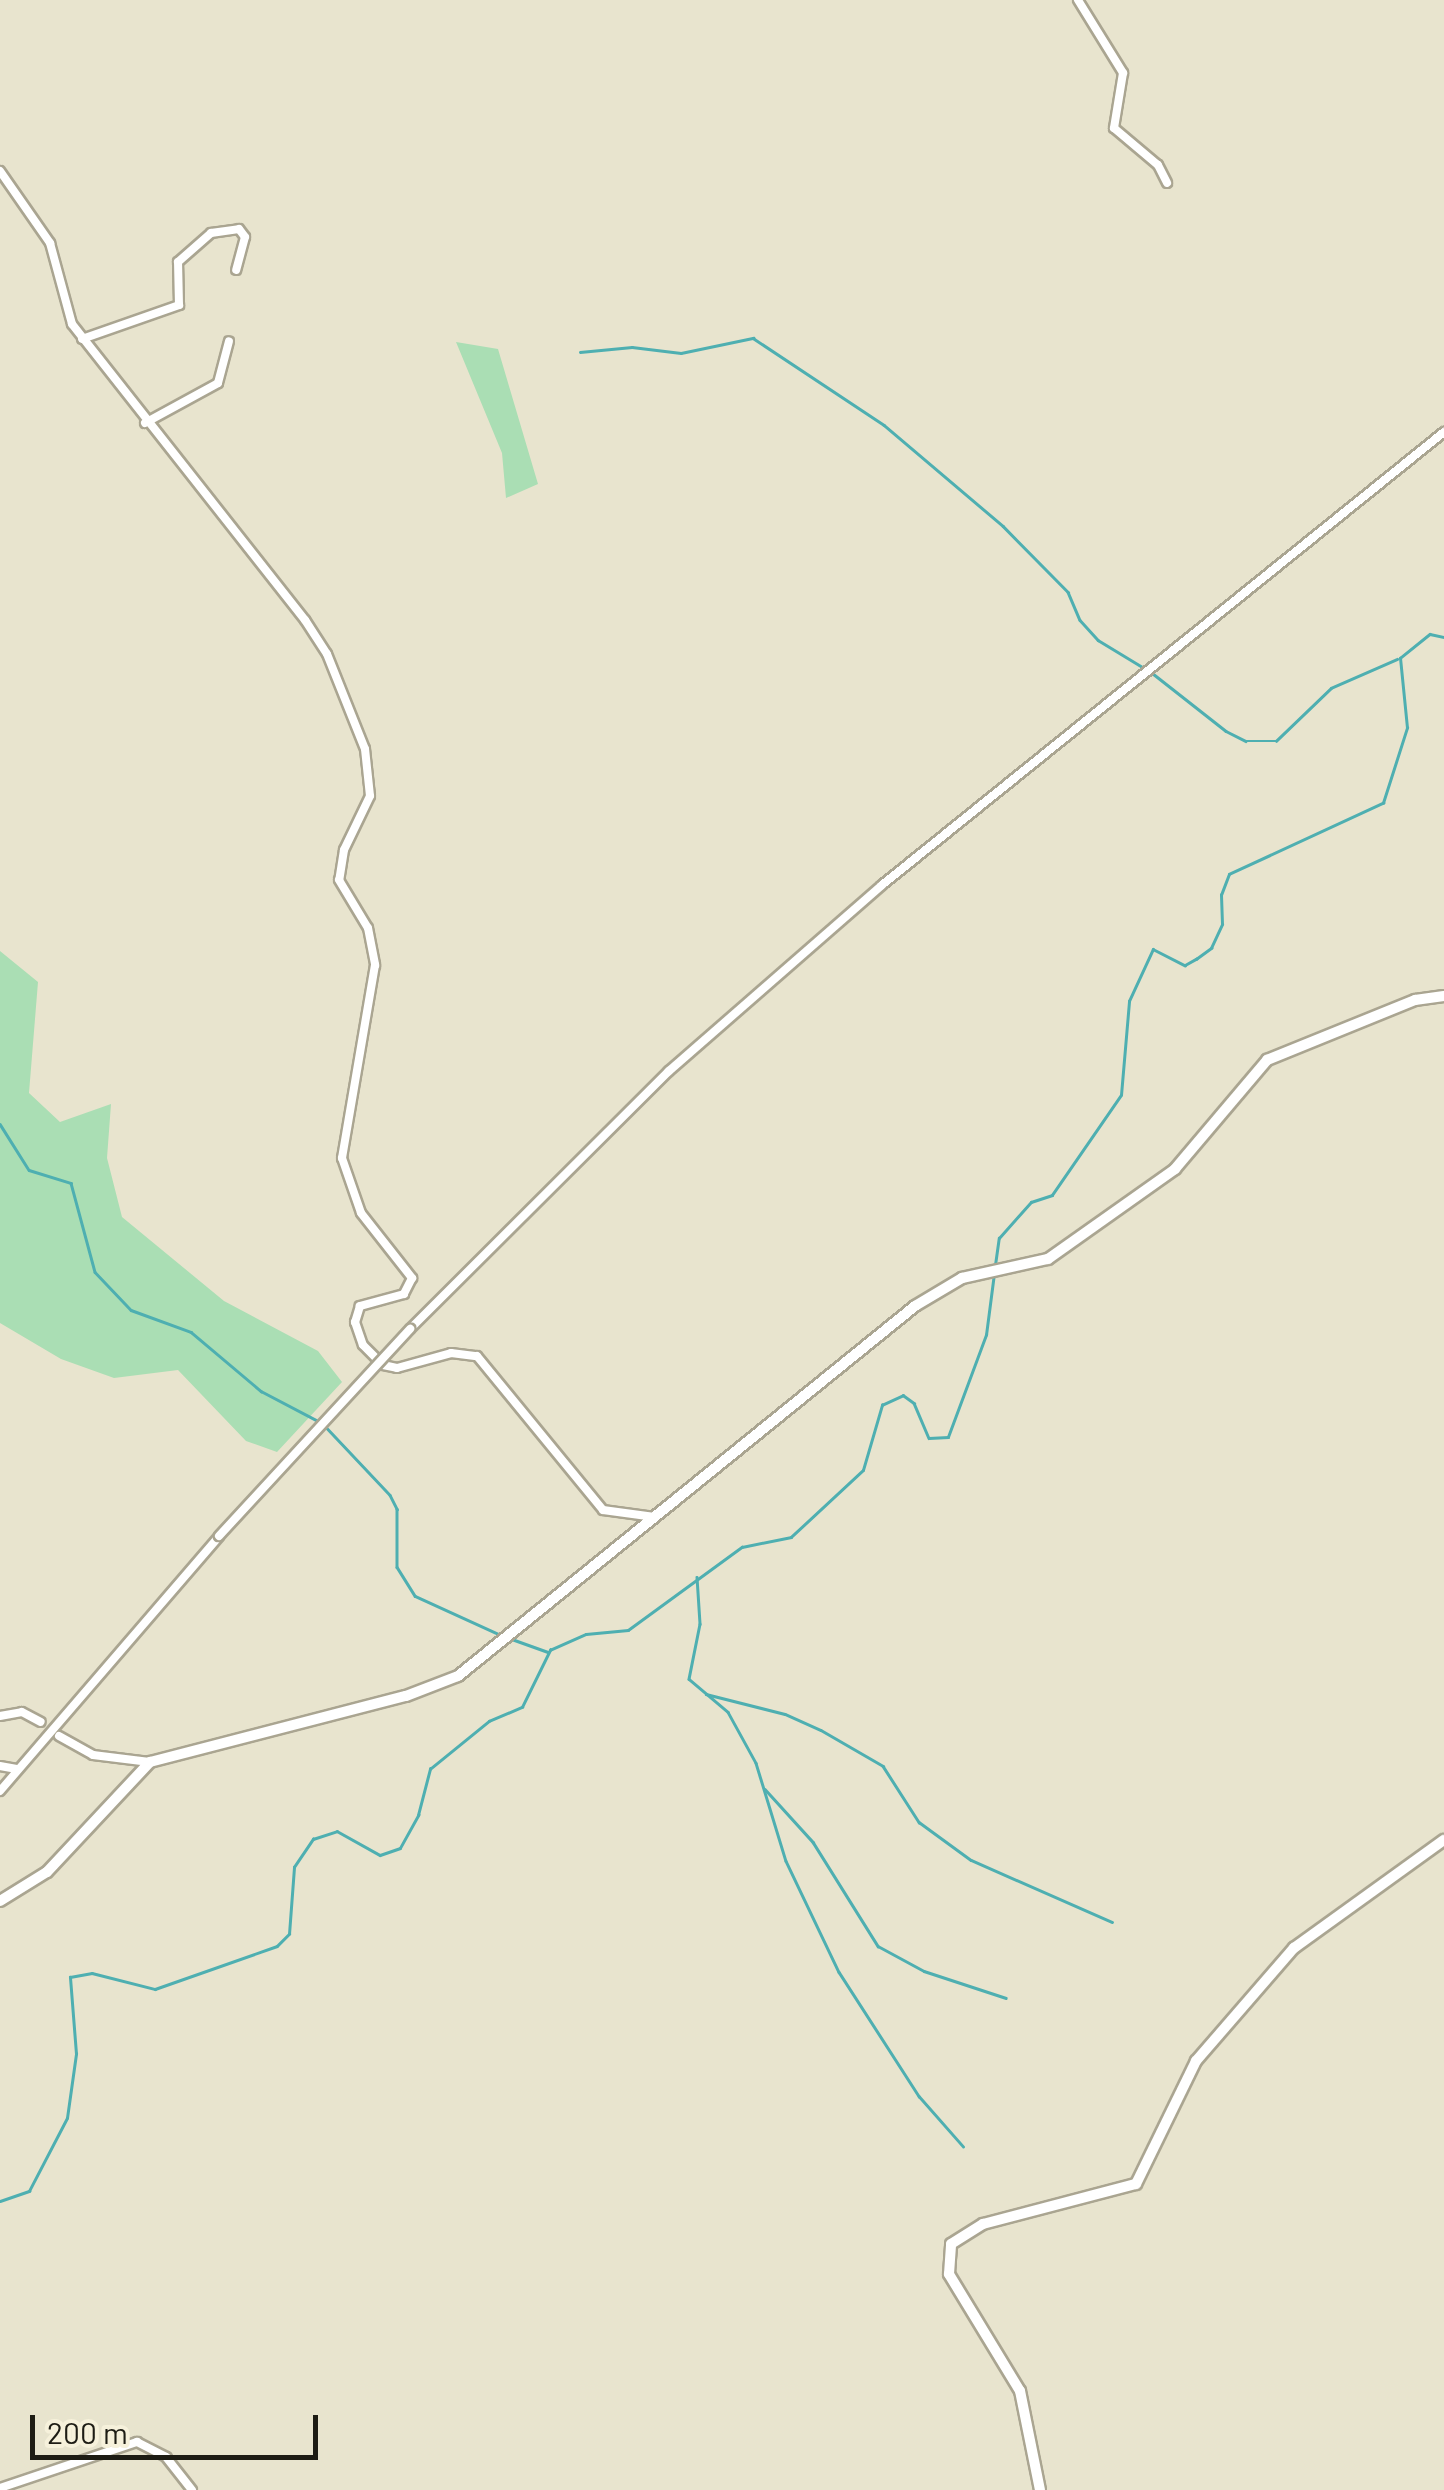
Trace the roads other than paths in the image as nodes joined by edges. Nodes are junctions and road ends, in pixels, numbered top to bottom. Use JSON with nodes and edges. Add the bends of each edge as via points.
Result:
{"nodes":[{"id":1,"x":1078,"y":0,"type":"edge"},
{"id":2,"x":0,"y":171,"type":"edge"},
{"id":3,"x":1166,"y":183,"type":"dead end"},
{"id":4,"x":236,"y":270,"type":"dead end"},
{"id":5,"x":82,"y":339,"type":"junction"},
{"id":6,"x":230,"y":340,"type":"dead end"},
{"id":7,"x":145,"y":423,"type":"junction"},
{"id":8,"x":1444,"y":432,"type":"edge"},
{"id":9,"x":1444,"y":996,"type":"edge"},
{"id":10,"x":658,"y":1518,"type":"junction"},
{"id":11,"x":0,"y":1716,"type":"edge"},
{"id":12,"x":41,"y":1722,"type":"dead end"},
{"id":13,"x":59,"y":1736,"type":"dead end"},
{"id":14,"x":150,"y":1762,"type":"junction"},
{"id":15,"x":0,"y":1766,"type":"edge"},
{"id":16,"x":17,"y":1769,"type":"junction"},
{"id":17,"x":0,"y":1790,"type":"edge"},
{"id":18,"x":1444,"y":1840,"type":"edge"},
{"id":19,"x":0,"y":1901,"type":"edge"},
{"id":20,"x":0,"y":2488,"type":"edge"},
{"id":21,"x":192,"y":2490,"type":"edge"},
{"id":22,"x":1040,"y":2490,"type":"edge"}],
"edges":[{"from":1,"to":3,"type":"street","via":[[1122,73],[1114,128],[1158,166]]},
{"from":2,"to":5,"type":"street","via":[[50,243]]},
{"from":4,"to":5,"type":"street","via":[[245,236],[239,229],[210,233],[178,262],[179,304]]},
{"from":5,"to":7,"type":"street"},
{"from":6,"to":7,"type":"street","via":[[218,383]]},
{"from":7,"to":10,"type":"street","via":[[327,654],[365,749],[370,796],[344,850],[339,880],[368,928],[375,964],[342,1158],[348,1191],[412,1278],[404,1294],[360,1306],[356,1322],[363,1345],[383,1365],[397,1368],[451,1353],[477,1356],[603,1510]]},
{"from":8,"to":16,"type":"street","bridge":true,"via":[[882,885],[669,1072],[410,1329]]},
{"from":9,"to":10,"type":"street","via":[[1416,1000],[1266,1060],[1175,1169],[1032,1265],[962,1278],[916,1306]]},
{"from":10,"to":14,"type":"street","via":[[488,1654],[435,1687]]},
{"from":11,"to":12,"type":"street","via":[[22,1712]]},
{"from":13,"to":14,"type":"street","via":[[93,1755]]},
{"from":14,"to":19,"type":"street","via":[[47,1872]]},
{"from":15,"to":16,"type":"street"},
{"from":16,"to":17,"type":"street"},
{"from":18,"to":22,"type":"street","via":[[1294,1948],[1196,2061],[1136,2184],[983,2224],[951,2244],[949,2274],[1020,2391]]},
{"from":20,"to":21,"type":"street","via":[[137,2442],[166,2457]]}]}
